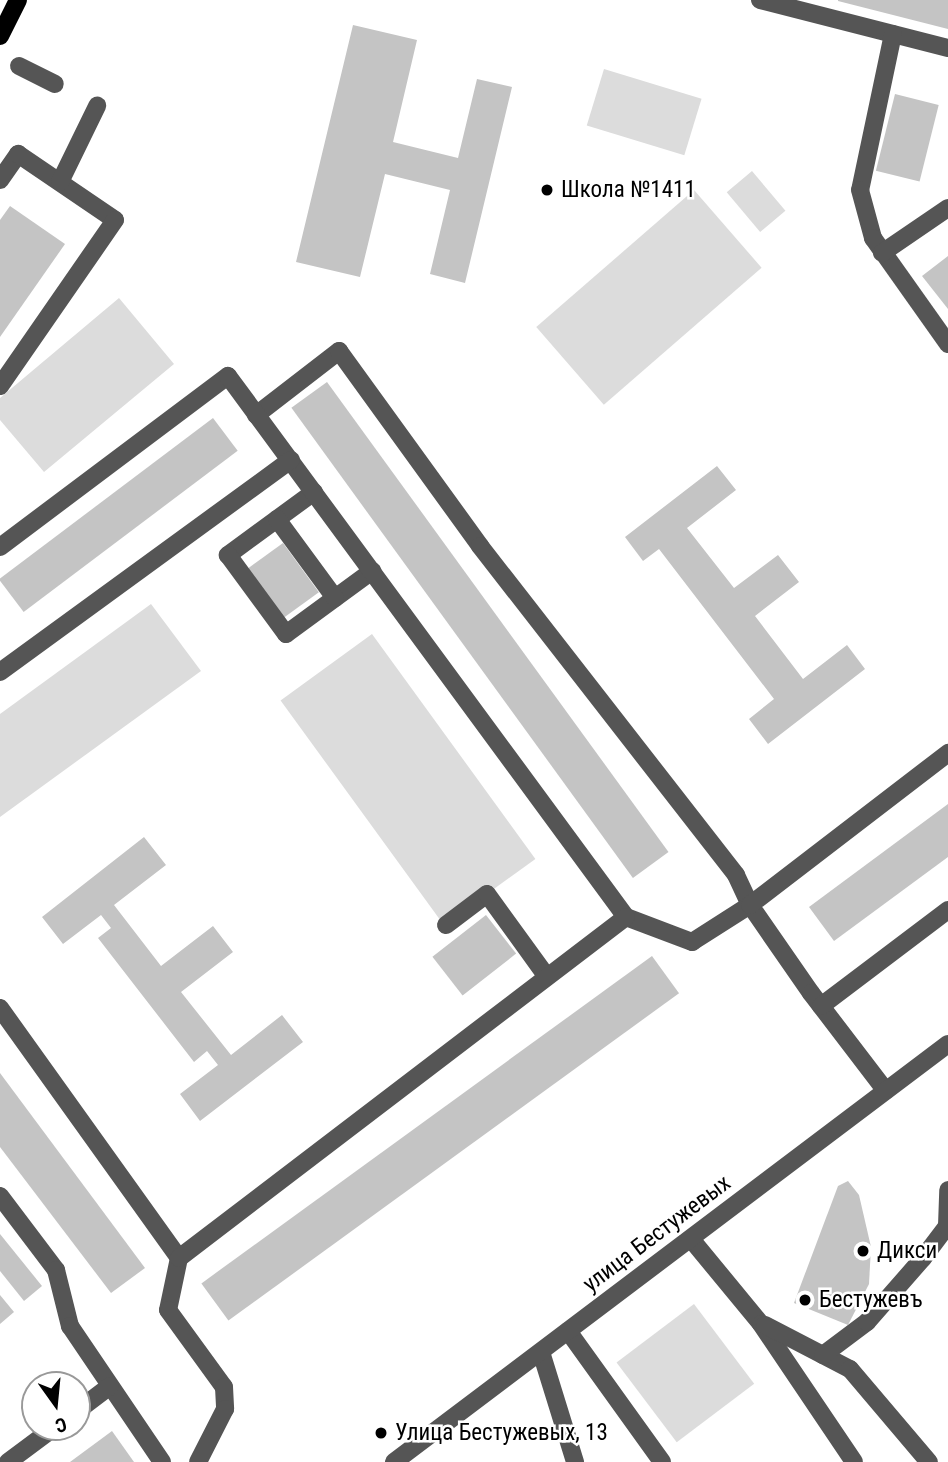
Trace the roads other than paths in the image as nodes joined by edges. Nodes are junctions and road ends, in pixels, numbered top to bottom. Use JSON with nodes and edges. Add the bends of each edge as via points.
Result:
{"nodes":[{"id":1,"x":18,"y":0,"type":"edge"},
{"id":2,"x":760,"y":0,"type":"edge"},
{"id":3,"x":893,"y":34,"type":"junction"},
{"id":4,"x":0,"y":36,"type":"edge"},
{"id":5,"x":948,"y":48,"type":"edge"},
{"id":6,"x":19,"y":66,"type":"dead end"},
{"id":7,"x":55,"y":84,"type":"dead end"},
{"id":8,"x":97,"y":106,"type":"dead end"},
{"id":9,"x":0,"y":180,"type":"edge"},
{"id":10,"x":60,"y":182,"type":"junction"},
{"id":11,"x":948,"y":208,"type":"edge"},
{"id":12,"x":882,"y":253,"type":"junction"},
{"id":13,"x":948,"y":344,"type":"edge"},
{"id":14,"x":0,"y":386,"type":"edge"},
{"id":15,"x":256,"y":415,"type":"junction"},
{"id":16,"x":291,"y":460,"type":"junction"},
{"id":17,"x":314,"y":492,"type":"junction"},
{"id":18,"x":277,"y":519,"type":"junction"},
{"id":19,"x":0,"y":547,"type":"edge"},
{"id":20,"x":372,"y":571,"type":"junction"},
{"id":21,"x":335,"y":598,"type":"junction"},
{"id":22,"x":0,"y":672,"type":"edge"},
{"id":23,"x":948,"y":752,"type":"edge"},
{"id":24,"x":750,"y":905,"type":"junction"},
{"id":25,"x":948,"y":910,"type":"edge"},
{"id":26,"x":626,"y":917,"type":"junction"},
{"id":27,"x":446,"y":925,"type":"dead end"},
{"id":28,"x":547,"y":977,"type":"junction"},
{"id":29,"x":821,"y":1006,"type":"junction"},
{"id":30,"x":0,"y":1008,"type":"edge"},
{"id":31,"x":946,"y":1048,"type":"edge"},
{"id":32,"x":886,"y":1091,"type":"junction"},
{"id":33,"x":948,"y":1190,"type":"edge"},
{"id":34,"x":0,"y":1196,"type":"edge"},
{"id":35,"x":691,"y":1239,"type":"junction"},
{"id":36,"x":179,"y":1258,"type":"junction"},
{"id":37,"x":761,"y":1324,"type":"junction"},
{"id":38,"x":568,"y":1331,"type":"junction"},
{"id":39,"x":541,"y":1352,"type":"junction"},
{"id":40,"x":822,"y":1354,"type":"junction"},
{"id":41,"x":110,"y":1386,"type":"junction"},
{"id":42,"x":91,"y":1400,"type":"edge"},
{"id":43,"x":36,"y":1441,"type":"edge"},
{"id":44,"x":8,"y":1462,"type":"edge"},
{"id":45,"x":162,"y":1462,"type":"edge"},
{"id":46,"x":198,"y":1462,"type":"edge"},
{"id":47,"x":394,"y":1462,"type":"edge"},
{"id":48,"x":575,"y":1462,"type":"edge"},
{"id":49,"x":662,"y":1462,"type":"edge"},
{"id":50,"x":854,"y":1462,"type":"edge"},
{"id":51,"x":929,"y":1462,"type":"edge"}],
"edges":[{"from":1,"to":4,"type":"main road"},
{"from":2,"to":3,"type":"street"},
{"from":3,"to":5,"type":"street"},
{"from":3,"to":12,"type":"street","via":[[860,190],[873,238]]},
{"from":6,"to":7,"type":"street"},
{"from":8,"to":10,"type":"street"},
{"from":9,"to":10,"type":"street","via":[[18,153]]},
{"from":10,"to":14,"type":"street","via":[[115,220]]},
{"from":11,"to":12,"type":"street"},
{"from":12,"to":13,"type":"street"},
{"from":15,"to":16,"type":"street"},
{"from":15,"to":19,"type":"street","via":[[228,376]]},
{"from":15,"to":24,"type":"street","via":[[339,351],[481,546],[736,875]]},
{"from":16,"to":17,"type":"street"},
{"from":16,"to":22,"type":"street"},
{"from":17,"to":18,"type":"street"},
{"from":17,"to":20,"type":"street"},
{"from":18,"to":21,"type":"street"},
{"from":18,"to":21,"type":"street","via":[[228,555],[286,634]]},
{"from":20,"to":21,"type":"street"},
{"from":20,"to":26,"type":"street"},
{"from":23,"to":24,"type":"street"},
{"from":24,"to":26,"type":"street","via":[[692,942]]},
{"from":24,"to":29,"type":"street"},
{"from":25,"to":29,"type":"street"},
{"from":26,"to":28,"type":"street"},
{"from":27,"to":28,"type":"street","via":[[487,894]]},
{"from":28,"to":36,"type":"street"},
{"from":29,"to":32,"type":"street"},
{"from":30,"to":36,"type":"street"},
{"from":31,"to":32,"type":"street","name":"улица Бестужевых"},
{"from":32,"to":35,"type":"street","name":"улица Бестужевых"},
{"from":33,"to":40,"type":"street","via":[[947,1226],[923,1258],[867,1322]]},
{"from":34,"to":41,"type":"street","via":[[56,1270],[70,1325]]},
{"from":35,"to":37,"type":"street"},
{"from":35,"to":38,"type":"street","name":"улица Бестужевых"},
{"from":36,"to":46,"type":"street","via":[[168,1310],[224,1387],[225,1409]]},
{"from":37,"to":40,"type":"street"},
{"from":37,"to":50,"type":"street"},
{"from":38,"to":39,"type":"street","name":"улица Бестужевых"},
{"from":38,"to":49,"type":"street"},
{"from":39,"to":47,"type":"street","name":"улица Бестужевых"},
{"from":39,"to":48,"type":"street"},
{"from":40,"to":51,"type":"street","via":[[850,1369]]},
{"from":41,"to":42,"type":"street"},
{"from":41,"to":45,"type":"street"},
{"from":43,"to":44,"type":"street"}]}
